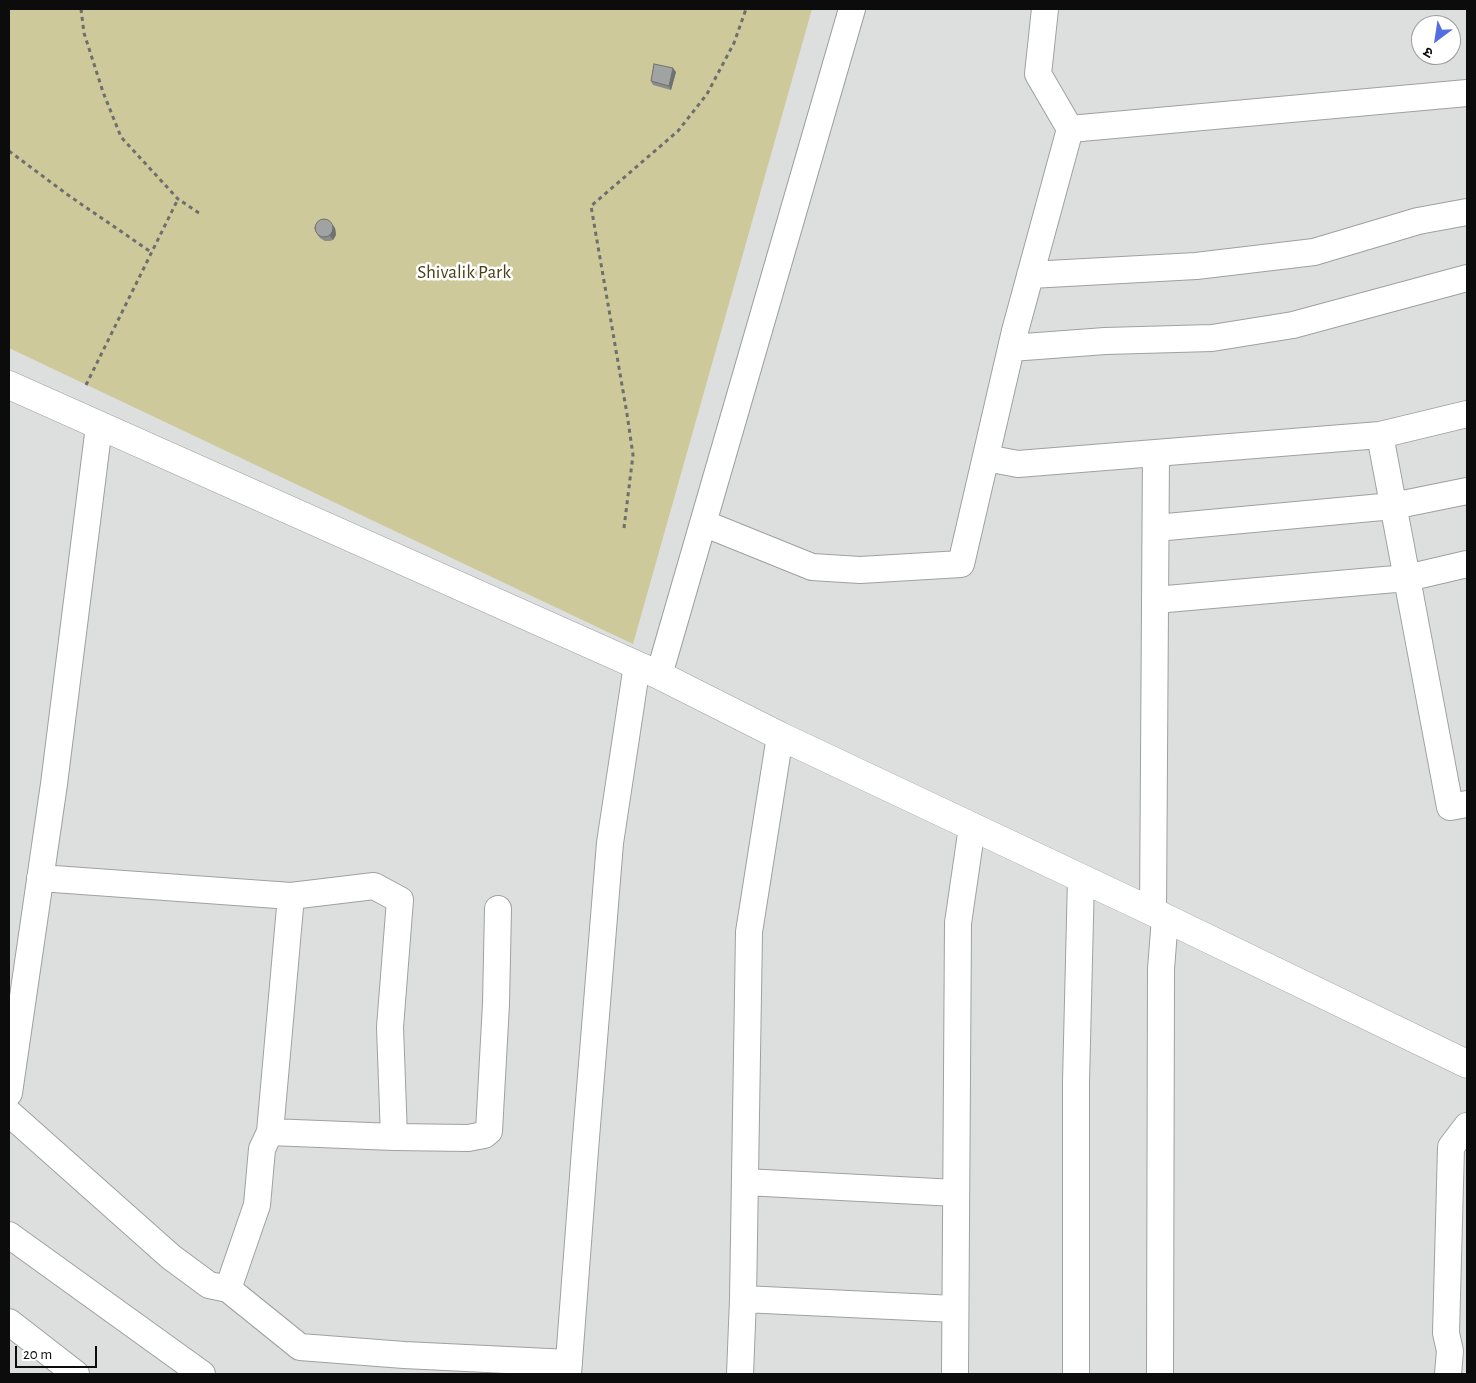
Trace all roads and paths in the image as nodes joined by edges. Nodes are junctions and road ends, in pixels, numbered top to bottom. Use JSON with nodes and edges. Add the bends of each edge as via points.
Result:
{"nodes":[{"id":1,"x":81,"y":9,"type":"edge"},
{"id":2,"x":746,"y":9,"type":"edge"},
{"id":3,"x":852,"y":9,"type":"edge"},
{"id":4,"x":1045,"y":9,"type":"edge"},
{"id":5,"x":1467,"y":93,"type":"edge"},
{"id":6,"x":1070,"y":129,"type":"junction"},
{"id":7,"x":9,"y":151,"type":"edge"},
{"id":8,"x":178,"y":199,"type":"junction"},
{"id":9,"x":1467,"y":212,"type":"edge"},
{"id":10,"x":202,"y":216,"type":"dead end"},
{"id":11,"x":151,"y":252,"type":"junction"},
{"id":12,"x":1030,"y":276,"type":"junction"},
{"id":13,"x":1467,"y":278,"type":"edge"},
{"id":14,"x":1011,"y":348,"type":"junction"},
{"id":15,"x":86,"y":385,"type":"dead end"},
{"id":16,"x":9,"y":386,"type":"edge"},
{"id":17,"x":1467,"y":414,"type":"edge"},
{"id":18,"x":99,"y":426,"type":"junction"},
{"id":19,"x":1380,"y":435,"type":"junction"},
{"id":20,"x":1156,"y":453,"type":"junction"},
{"id":21,"x":986,"y":458,"type":"junction"},
{"id":22,"x":1467,"y":491,"type":"edge"},
{"id":23,"x":1393,"y":506,"type":"junction"},
{"id":24,"x":703,"y":523,"type":"junction"},
{"id":25,"x":624,"y":528,"type":"dead end"},
{"id":26,"x":1156,"y":528,"type":"junction"},
{"id":27,"x":1467,"y":564,"type":"edge"},
{"id":28,"x":1407,"y":578,"type":"junction"},
{"id":29,"x":1155,"y":600,"type":"junction"},
{"id":30,"x":648,"y":670,"type":"junction"},
{"id":31,"x":780,"y":736,"type":"junction"},
{"id":32,"x":1467,"y":804,"type":"edge"},
{"id":33,"x":972,"y":826,"type":"junction"},
{"id":34,"x":40,"y":878,"type":"junction"},
{"id":35,"x":1081,"y":878,"type":"junction"},
{"id":36,"x":291,"y":896,"type":"junction"},
{"id":37,"x":498,"y":909,"type":"dead end"},
{"id":38,"x":1159,"y":915,"type":"junction"},
{"id":39,"x":1467,"y":1064,"type":"edge"},
{"id":40,"x":9,"y":1093,"type":"edge"},
{"id":41,"x":9,"y":1113,"type":"edge"},
{"id":42,"x":1467,"y":1126,"type":"edge"},
{"id":43,"x":270,"y":1132,"type":"junction"},
{"id":44,"x":394,"y":1137,"type":"junction"},
{"id":45,"x":745,"y":1182,"type":"junction"},
{"id":46,"x":956,"y":1193,"type":"junction"},
{"id":47,"x":9,"y":1234,"type":"edge"},
{"id":48,"x":228,"y":1289,"type":"junction"},
{"id":49,"x":744,"y":1299,"type":"junction"},
{"id":50,"x":955,"y":1309,"type":"junction"},
{"id":51,"x":9,"y":1322,"type":"edge"},
{"id":52,"x":403,"y":1364,"type":"edge"},
{"id":53,"x":569,"y":1369,"type":"edge"},
{"id":54,"x":76,"y":1374,"type":"edge"},
{"id":55,"x":202,"y":1374,"type":"edge"},
{"id":56,"x":740,"y":1374,"type":"edge"},
{"id":57,"x":955,"y":1374,"type":"edge"},
{"id":58,"x":1076,"y":1374,"type":"edge"},
{"id":59,"x":1160,"y":1374,"type":"edge"},
{"id":60,"x":1448,"y":1374,"type":"edge"}],
"edges":[{"from":1,"to":8,"type":"path","via":[[84,33],[121,136]]},
{"from":2,"to":25,"type":"path","via":[[734,43],[707,94],[690,116],[678,131],[591,206],[633,455]]},
{"from":3,"to":24,"type":"street"},
{"from":4,"to":6,"type":"street","via":[[1038,74]]},
{"from":5,"to":6,"type":"street"},
{"from":6,"to":12,"type":"street"},
{"from":7,"to":11,"type":"path"},
{"from":8,"to":10,"type":"path"},
{"from":8,"to":11,"type":"path"},
{"from":9,"to":12,"type":"street","via":[[1418,221],[1314,252],[1196,266]]},
{"from":11,"to":15,"type":"path"},
{"from":12,"to":14,"type":"street"},
{"from":13,"to":14,"type":"street","via":[[1293,324],[1221,336]]},
{"from":14,"to":21,"type":"street"},
{"from":16,"to":18,"type":"street"},
{"from":17,"to":19,"type":"street"},
{"from":18,"to":30,"type":"street"},
{"from":18,"to":34,"type":"street"},
{"from":19,"to":20,"type":"street"},
{"from":19,"to":23,"type":"street"},
{"from":20,"to":21,"type":"street","via":[[1018,464]]},
{"from":20,"to":26,"type":"street"},
{"from":21,"to":24,"type":"street","via":[[962,564],[860,570],[812,567]]},
{"from":22,"to":23,"type":"street"},
{"from":23,"to":26,"type":"street"},
{"from":23,"to":28,"type":"street"},
{"from":24,"to":30,"type":"street"},
{"from":26,"to":29,"type":"street"},
{"from":27,"to":28,"type":"street"},
{"from":28,"to":29,"type":"street"},
{"from":28,"to":32,"type":"street","via":[[1450,807]]},
{"from":29,"to":38,"type":"street"},
{"from":30,"to":31,"type":"street"},
{"from":30,"to":53,"type":"street","via":[[610,843]]},
{"from":31,"to":33,"type":"street"},
{"from":31,"to":45,"type":"street","via":[[749,932]]},
{"from":33,"to":35,"type":"street"},
{"from":33,"to":46,"type":"street","via":[[958,923]]},
{"from":34,"to":36,"type":"street"},
{"from":34,"to":40,"type":"street"},
{"from":35,"to":38,"type":"street"},
{"from":35,"to":58,"type":"street","via":[[1076,1082]]},
{"from":36,"to":43,"type":"street"},
{"from":36,"to":44,"type":"street","via":[[374,886],[400,900],[390,1027]]},
{"from":37,"to":44,"type":"street","via":[[489,1130],[484,1135],[468,1138]]},
{"from":38,"to":39,"type":"street"},
{"from":38,"to":59,"type":"street"},
{"from":41,"to":48,"type":"street","via":[[171,1257],[209,1285]]},
{"from":42,"to":60,"type":"street","via":[[1451,1147],[1446,1334],[1450,1351]]},
{"from":43,"to":44,"type":"street"},
{"from":43,"to":48,"type":"street","via":[[262,1149],[256,1205]]},
{"from":45,"to":46,"type":"street"},
{"from":45,"to":49,"type":"street"},
{"from":46,"to":50,"type":"street"},
{"from":47,"to":55,"type":"street"},
{"from":48,"to":52,"type":"street","via":[[300,1347]]},
{"from":49,"to":50,"type":"street"},
{"from":49,"to":56,"type":"street"},
{"from":50,"to":57,"type":"street"},
{"from":51,"to":54,"type":"street"},
{"from":52,"to":53,"type":"street"}]}
